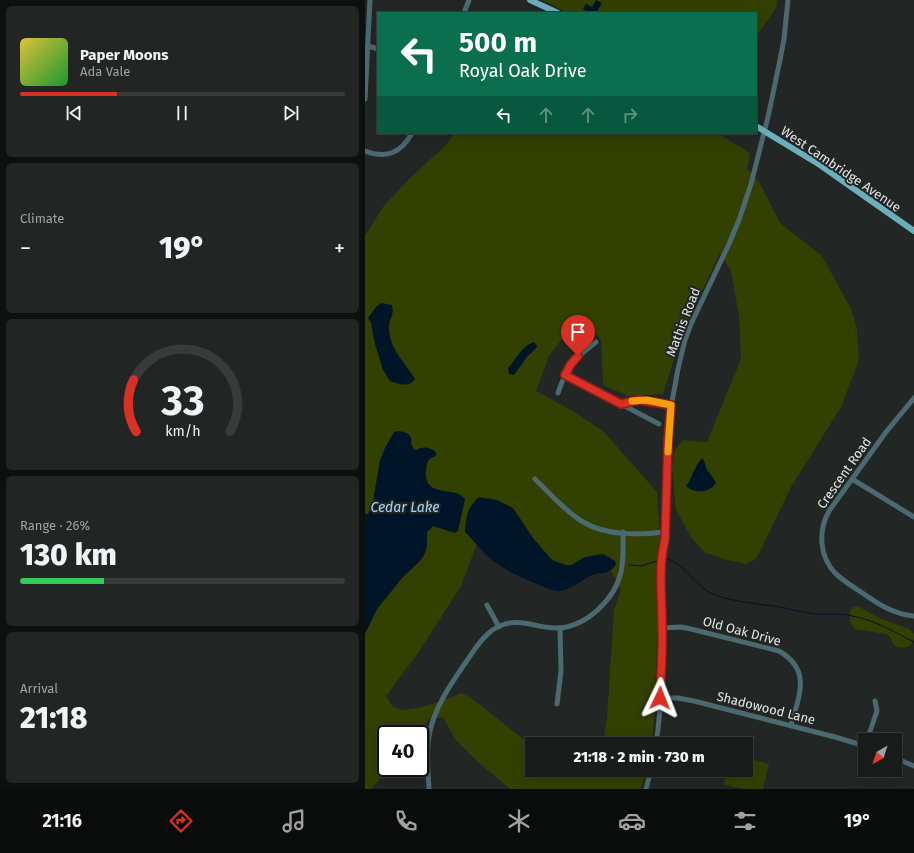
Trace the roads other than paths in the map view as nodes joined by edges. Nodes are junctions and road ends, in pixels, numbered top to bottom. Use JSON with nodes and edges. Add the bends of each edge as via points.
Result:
{"nodes":[{"id":1,"x":371,"y":0,"type":"edge"},
{"id":2,"x":530,"y":0,"type":"edge"},
{"id":3,"x":788,"y":0,"type":"edge"},
{"id":4,"x":468,"y":2,"type":"edge"},
{"id":5,"x":464,"y":12,"type":"edge"},
{"id":6,"x":556,"y":12,"type":"edge"},
{"id":7,"x":368,"y":46,"type":"junction"},
{"id":8,"x":377,"y":49,"type":"edge"},
{"id":9,"x":365,"y":99,"type":"edge"},
{"id":10,"x":757,"y":127,"type":"edge"},
{"id":11,"x":764,"y":131,"type":"junction"},
{"id":12,"x":411,"y":134,"type":"edge"},
{"id":13,"x":365,"y":151,"type":"edge"},
{"id":14,"x":914,"y":230,"type":"edge"},
{"id":15,"x":596,"y":342,"type":"dead end"},
{"id":16,"x":565,"y":375,"type":"junction"},
{"id":17,"x":558,"y":392,"type":"dead end"},
{"id":18,"x":914,"y":398,"type":"edge"},
{"id":19,"x":621,"y":404,"type":"junction"},
{"id":20,"x":671,"y":405,"type":"junction"},
{"id":21,"x":659,"y":424,"type":"dead end"},
{"id":22,"x":535,"y":479,"type":"dead end"},
{"id":23,"x":852,"y":479,"type":"junction"},
{"id":24,"x":914,"y":517,"type":"edge"},
{"id":25,"x":623,"y":532,"type":"junction"},
{"id":26,"x":665,"y":532,"type":"junction"},
{"id":27,"x":487,"y":605,"type":"dead end"},
{"id":28,"x":914,"y":616,"type":"edge"},
{"id":29,"x":499,"y":627,"type":"junction"},
{"id":30,"x":560,"y":628,"type":"junction"},
{"id":31,"x":662,"y":628,"type":"junction"},
{"id":32,"x":660,"y":698,"type":"junction"},
{"id":33,"x":875,"y":701,"type":"dead end"},
{"id":34,"x":557,"y":704,"type":"dead end"},
{"id":35,"x":791,"y":725,"type":"junction"},
{"id":36,"x":869,"y":733,"type":"edge"},
{"id":37,"x":657,"y":737,"type":"edge"},
{"id":38,"x":858,"y":744,"type":"edge"},
{"id":39,"x":902,"y":761,"type":"edge"},
{"id":40,"x":914,"y":766,"type":"edge"},
{"id":41,"x":649,"y":777,"type":"edge"},
{"id":42,"x":429,"y":789,"type":"edge"},
{"id":43,"x":645,"y":789,"type":"edge"}],
"edges":[{"from":1,"to":7,"type":"street"},
{"from":2,"to":6,"type":"main road"},
{"from":3,"to":11,"type":"street","name":"Mathis Road","via":[[784,39]]},
{"from":4,"to":5,"type":"street"},
{"from":7,"to":8,"type":"street"},
{"from":7,"to":9,"type":"street"},
{"from":10,"to":11,"type":"main road","name":"West Cambridge Avenue"},
{"from":11,"to":14,"type":"main road","name":"West Cambridge Avenue","via":[[820,165]]},
{"from":11,"to":20,"type":"street","name":"Mathis Road","via":[[739,220],[685,340]]},
{"from":12,"to":13,"type":"street","via":[[404,144],[390,154],[377,155]]},
{"from":15,"to":16,"type":"street","via":[[578,356]]},
{"from":16,"to":17,"type":"street"},
{"from":16,"to":19,"type":"street"},
{"from":18,"to":23,"type":"street","name":"Crescent Road"},
{"from":19,"to":20,"type":"street","via":[[639,400]]},
{"from":19,"to":21,"type":"street"},
{"from":20,"to":26,"type":"street","name":"Mathis Road"},
{"from":22,"to":25,"type":"street","via":[[583,522],[604,531]]},
{"from":23,"to":24,"type":"street"},
{"from":23,"to":28,"type":"street","name":"Crescent Road","via":[[823,524],[821,543],[826,558],[837,575],[879,605]]},
{"from":25,"to":26,"type":"street"},
{"from":25,"to":30,"type":"street","via":[[621,571],[611,596],[601,608],[589,616]]},
{"from":26,"to":31,"type":"street","name":"Mathis Road","via":[[661,570]]},
{"from":27,"to":29,"type":"street"},
{"from":29,"to":30,"type":"street","via":[[518,622]]},
{"from":29,"to":42,"type":"street","via":[[479,644],[440,703],[428,743]]},
{"from":30,"to":34,"type":"street","via":[[561,671]]},
{"from":31,"to":32,"type":"street","name":"Mathis Road"},
{"from":31,"to":35,"type":"street","name":"Old Oak Drive","via":[[691,629],[787,655],[794,662],[801,680]]},
{"from":32,"to":35,"type":"street","name":"Shadowood Lane","via":[[694,701]]},
{"from":32,"to":37,"type":"street","name":"Mathis Road"},
{"from":33,"to":36,"type":"street","via":[[877,711]]},
{"from":35,"to":38,"type":"street","name":"Shadowood Lane"},
{"from":39,"to":40,"type":"street"},
{"from":41,"to":43,"type":"street"}]}
